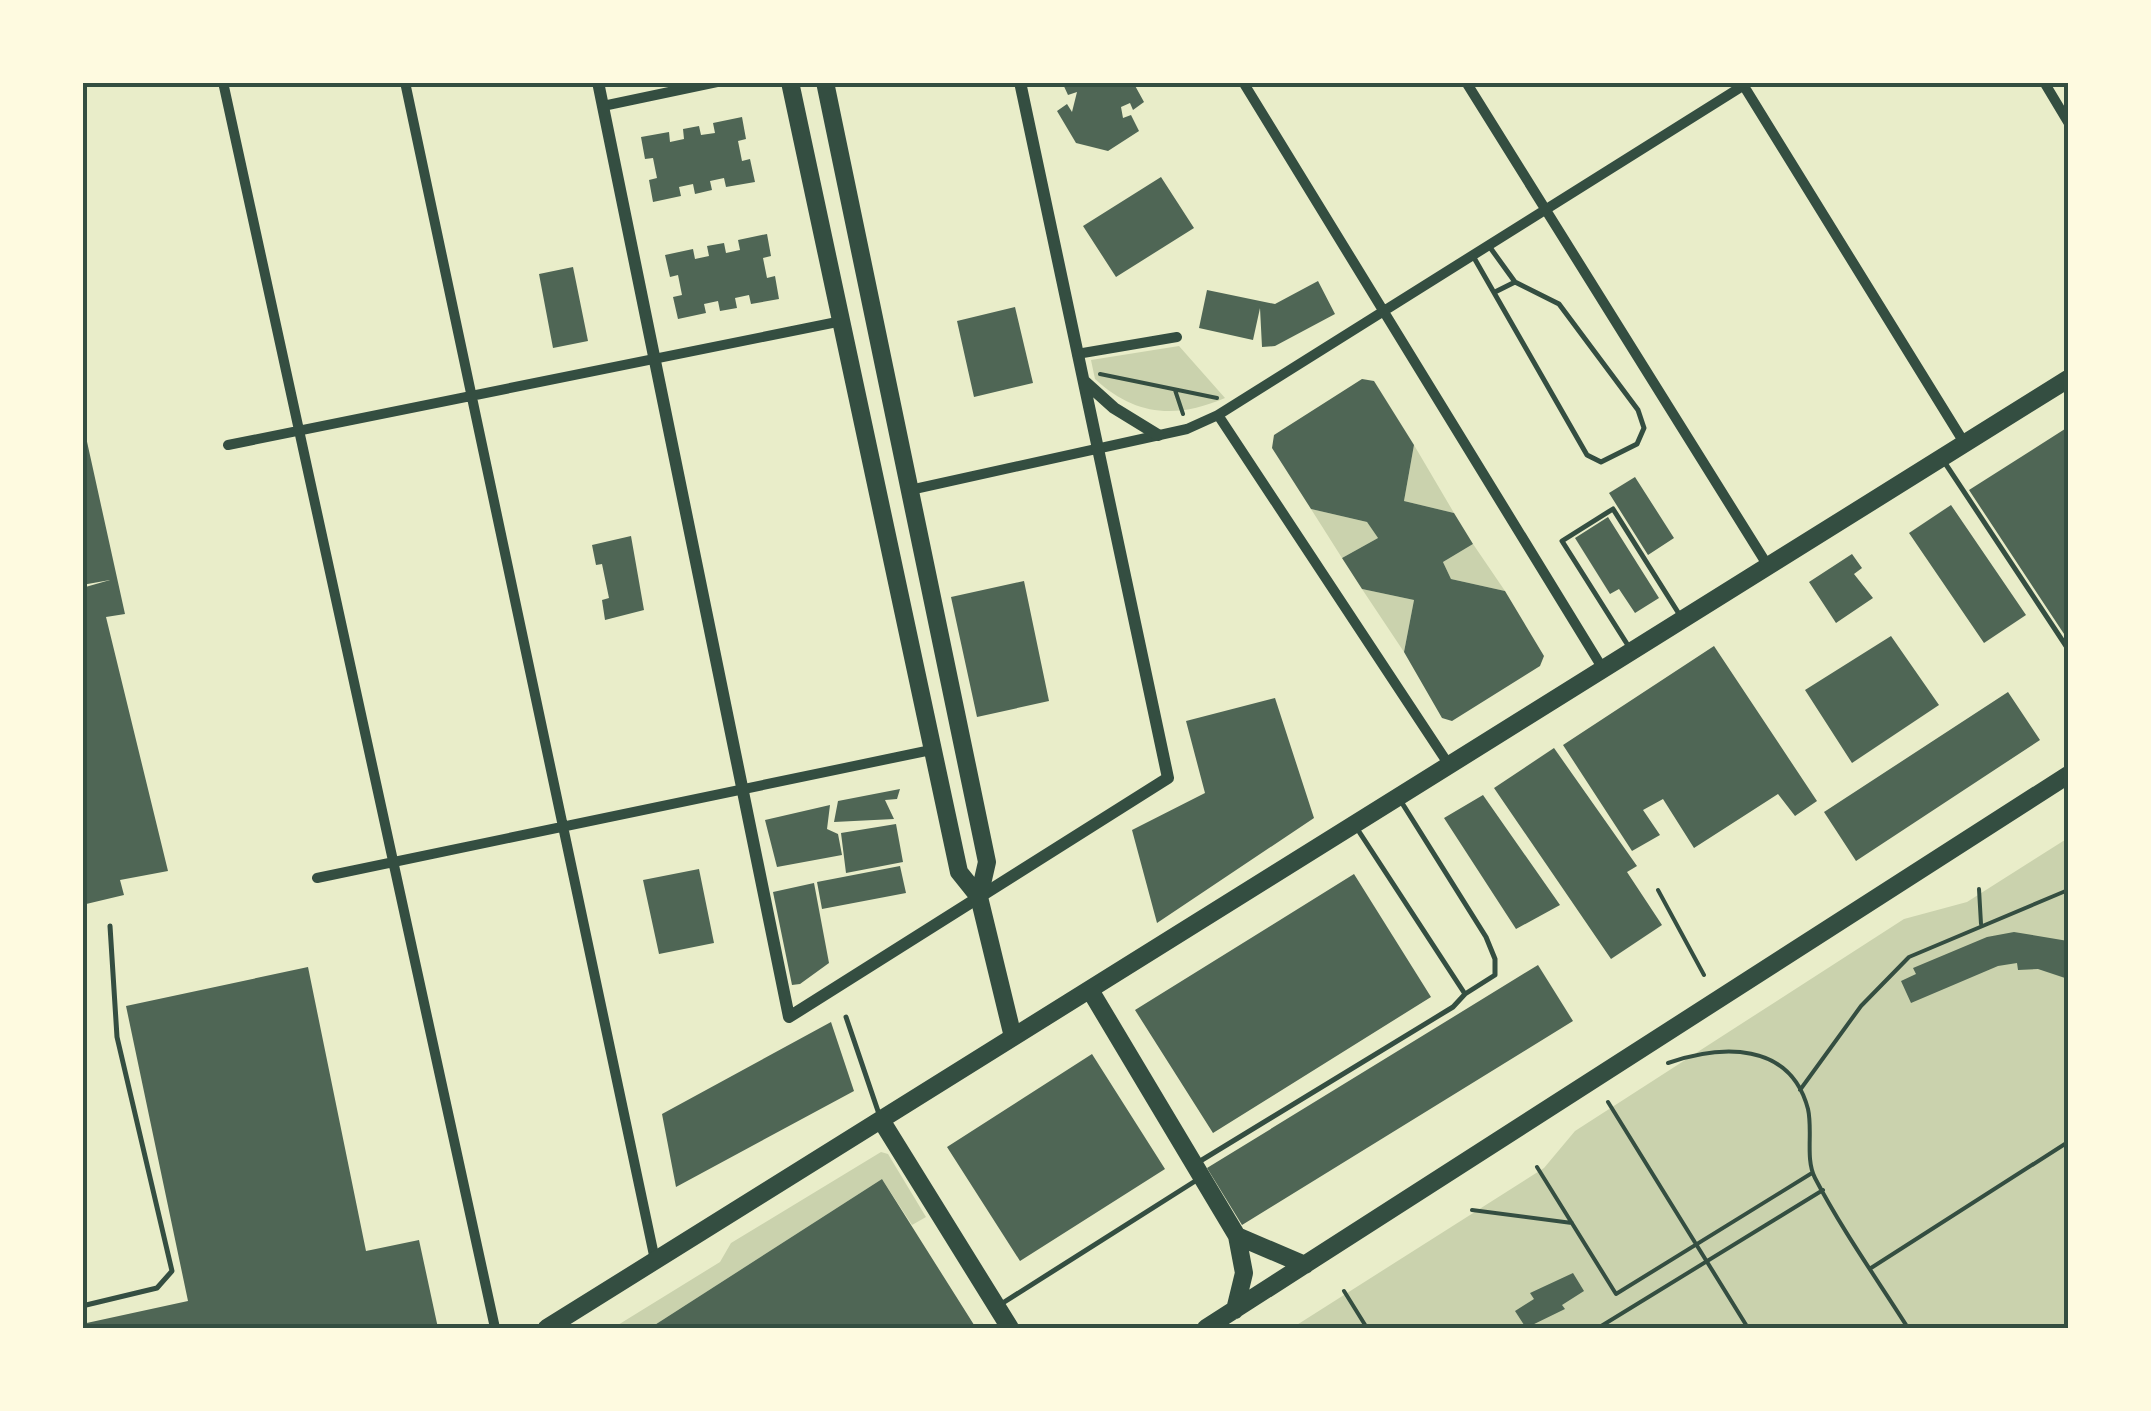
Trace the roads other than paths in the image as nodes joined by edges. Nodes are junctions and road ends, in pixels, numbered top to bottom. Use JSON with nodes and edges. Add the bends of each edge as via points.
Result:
{"nodes":[{"id":1,"x":223,"y":82,"type":"edge"},
{"id":2,"x":405,"y":82,"type":"edge"},
{"id":3,"x":598,"y":82,"type":"edge"},
{"id":4,"x":717,"y":82,"type":"edge"},
{"id":5,"x":790,"y":82,"type":"edge"},
{"id":6,"x":825,"y":82,"type":"edge"},
{"id":7,"x":1020,"y":82,"type":"edge"},
{"id":8,"x":1243,"y":82,"type":"edge"},
{"id":9,"x":1466,"y":82,"type":"edge"},
{"id":10,"x":2044,"y":82,"type":"edge"},
{"id":11,"x":1745,"y":84,"type":"edge"},
{"id":12,"x":603,"y":106,"type":"junction"},
{"id":13,"x":2068,"y":122,"type":"edge"},
{"id":14,"x":1546,"y":210,"type":"junction"},
{"id":15,"x":1489,"y":246,"type":"junction"},
{"id":16,"x":1473,"y":256,"type":"junction"},
{"id":17,"x":1515,"y":282,"type":"junction"},
{"id":18,"x":1494,"y":293,"type":"junction"},
{"id":19,"x":1384,"y":311,"type":"junction"},
{"id":20,"x":838,"y":322,"type":"junction"},
{"id":21,"x":1178,"y":337,"type":"dead end"},
{"id":22,"x":1077,"y":354,"type":"junction"},
{"id":23,"x":654,"y":359,"type":"junction"},
{"id":24,"x":1084,"y":376,"type":"junction"},
{"id":25,"x":2068,"y":379,"type":"edge"},
{"id":26,"x":471,"y":396,"type":"junction"},
{"id":27,"x":1218,"y":415,"type":"junction"},
{"id":28,"x":298,"y":430,"type":"junction"},
{"id":29,"x":1158,"y":435,"type":"junction"},
{"id":30,"x":1965,"y":444,"type":"junction"},
{"id":31,"x":228,"y":445,"type":"dead end"},
{"id":32,"x":1096,"y":448,"type":"junction"},
{"id":33,"x":1942,"y":458,"type":"junction"},
{"id":34,"x":910,"y":490,"type":"junction"},
{"id":35,"x":1768,"y":566,"type":"junction"},
{"id":36,"x":1682,"y":620,"type":"junction"},
{"id":37,"x":2068,"y":650,"type":"edge"},
{"id":38,"x":1631,"y":652,"type":"junction"},
{"id":39,"x":1603,"y":669,"type":"junction"},
{"id":40,"x":931,"y":750,"type":"junction"},
{"id":41,"x":1449,"y":765,"type":"junction"},
{"id":42,"x":2068,"y":775,"type":"edge"},
{"id":43,"x":740,"y":790,"type":"junction"},
{"id":44,"x":1398,"y":797,"type":"junction"},
{"id":45,"x":1354,"y":824,"type":"junction"},
{"id":46,"x":563,"y":826,"type":"junction"},
{"id":47,"x":393,"y":862,"type":"junction"},
{"id":48,"x":318,"y":878,"type":"dead end"},
{"id":49,"x":979,"y":897,"type":"junction"},
{"id":50,"x":110,"y":926,"type":"dead end"},
{"id":51,"x":1090,"y":990,"type":"junction"},
{"id":52,"x":1464,"y":994,"type":"junction"},
{"id":53,"x":846,"y":1018,"type":"dead end"},
{"id":54,"x":1013,"y":1038,"type":"junction"},
{"id":55,"x":881,"y":1120,"type":"junction"},
{"id":56,"x":1198,"y":1170,"type":"junction"},
{"id":57,"x":1237,"y":1236,"type":"junction"},
{"id":58,"x":656,"y":1260,"type":"junction"},
{"id":59,"x":1305,"y":1265,"type":"junction"},
{"id":60,"x":82,"y":1306,"type":"edge"},
{"id":61,"x":997,"y":1306,"type":"junction"},
{"id":62,"x":1235,"y":1310,"type":"junction"},
{"id":63,"x":495,"y":1328,"type":"edge"},
{"id":64,"x":546,"y":1328,"type":"edge"},
{"id":65,"x":1010,"y":1328,"type":"edge"},
{"id":66,"x":1206,"y":1328,"type":"edge"}],
"edges":[{"from":1,"to":28,"type":"street"},
{"from":2,"to":26,"type":"street"},
{"from":3,"to":12,"type":"street"},
{"from":4,"to":12,"type":"street"},
{"from":5,"to":20,"type":"main road"},
{"from":6,"to":34,"type":"main road"},
{"from":7,"to":22,"type":"street"},
{"from":8,"to":19,"type":"street"},
{"from":9,"to":14,"type":"street"},
{"from":10,"to":13,"type":"street"},
{"from":11,"to":14,"type":"street"},
{"from":11,"to":30,"type":"street"},
{"from":12,"to":23,"type":"street"},
{"from":14,"to":15,"type":"street"},
{"from":14,"to":35,"type":"street"},
{"from":15,"to":16,"type":"street"},
{"from":15,"to":17,"type":"lane"},
{"from":16,"to":18,"type":"lane"},
{"from":16,"to":19,"type":"street"},
{"from":17,"to":18,"type":"lane"},
{"from":17,"to":18,"type":"lane","via":[[1559,304],[1582,334],[1638,410],[1644,428],[1637,444],[1601,462],[1587,455]]},
{"from":19,"to":27,"type":"street"},
{"from":19,"to":39,"type":"street"},
{"from":20,"to":23,"type":"street"},
{"from":20,"to":40,"type":"main road"},
{"from":21,"to":22,"type":"street"},
{"from":22,"to":24,"type":"street"},
{"from":23,"to":26,"type":"street"},
{"from":23,"to":43,"type":"street"},
{"from":24,"to":29,"type":"street","via":[[1114,408]]},
{"from":24,"to":32,"type":"street"},
{"from":25,"to":30,"type":"main road"},
{"from":26,"to":28,"type":"street"},
{"from":26,"to":46,"type":"street"},
{"from":27,"to":29,"type":"street"},
{"from":27,"to":41,"type":"street"},
{"from":28,"to":31,"type":"street"},
{"from":28,"to":47,"type":"street"},
{"from":29,"to":32,"type":"street"},
{"from":30,"to":33,"type":"main road"},
{"from":32,"to":34,"type":"street"},
{"from":32,"to":49,"type":"street","via":[[1168,778]]},
{"from":33,"to":35,"type":"main road"},
{"from":33,"to":37,"type":"lane"},
{"from":34,"to":49,"type":"main road","via":[[986,862]]},
{"from":35,"to":36,"type":"main road"},
{"from":36,"to":38,"type":"main road"},
{"from":36,"to":38,"type":"lane","via":[[1613,509],[1562,540]]},
{"from":38,"to":39,"type":"main road"},
{"from":39,"to":41,"type":"main road"},
{"from":40,"to":43,"type":"street"},
{"from":40,"to":49,"type":"main road","via":[[959,872]]},
{"from":41,"to":44,"type":"main road"},
{"from":42,"to":59,"type":"main road"},
{"from":43,"to":46,"type":"street"},
{"from":43,"to":49,"type":"street","via":[[789,1016]]},
{"from":44,"to":45,"type":"main road"},
{"from":44,"to":52,"type":"lane","via":[[1495,960],[1495,975]]},
{"from":45,"to":51,"type":"main road"},
{"from":45,"to":52,"type":"lane"},
{"from":46,"to":47,"type":"street"},
{"from":46,"to":58,"type":"street"},
{"from":47,"to":48,"type":"street"},
{"from":47,"to":63,"type":"street"},
{"from":49,"to":54,"type":"main road"},
{"from":50,"to":60,"type":"lane","via":[[117,1038],[172,1271],[157,1288]]},
{"from":51,"to":54,"type":"main road"},
{"from":51,"to":56,"type":"main road"},
{"from":52,"to":56,"type":"lane"},
{"from":53,"to":55,"type":"lane"},
{"from":54,"to":55,"type":"main road"},
{"from":55,"to":58,"type":"main road"},
{"from":55,"to":61,"type":"main road"},
{"from":56,"to":57,"type":"main road"},
{"from":56,"to":61,"type":"lane"},
{"from":57,"to":59,"type":"main road"},
{"from":57,"to":62,"type":"main road","via":[[1244,1273]]},
{"from":58,"to":64,"type":"main road"},
{"from":59,"to":62,"type":"main road"},
{"from":61,"to":65,"type":"main road"},
{"from":62,"to":66,"type":"main road"}]}
